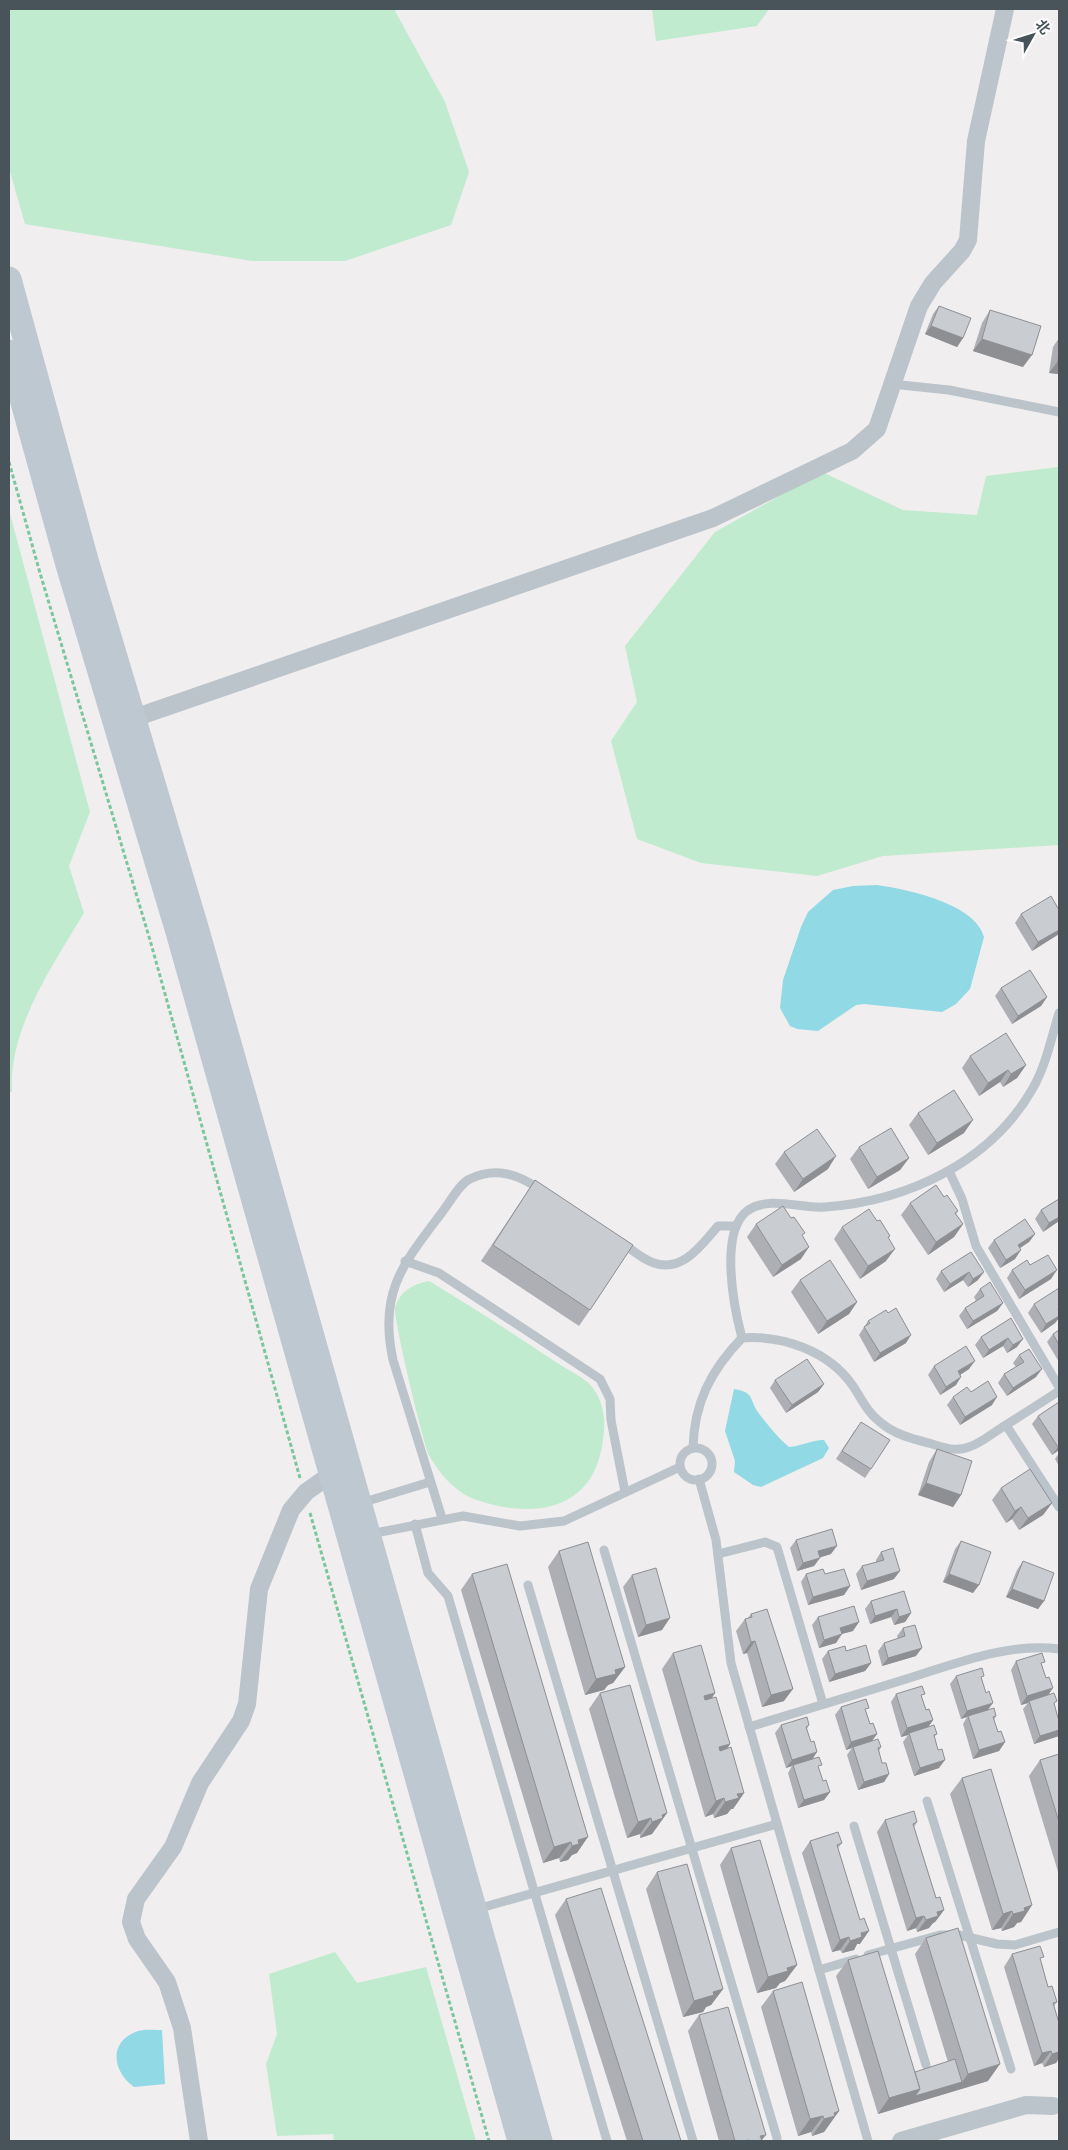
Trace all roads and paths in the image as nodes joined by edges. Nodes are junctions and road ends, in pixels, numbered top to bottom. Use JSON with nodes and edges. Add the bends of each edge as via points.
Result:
{"nodes":[{"id":1,"x":1005,"y":9,"type":"edge"},
{"id":2,"x":9,"y":279,"type":"edge"},
{"id":3,"x":9,"y":352,"type":"edge"},
{"id":4,"x":891,"y":384,"type":"junction"},
{"id":5,"x":1059,"y":412,"type":"edge"},
{"id":6,"x":9,"y":462,"type":"edge"},
{"id":7,"x":134,"y":718,"type":"junction"},
{"id":8,"x":1059,"y":1013,"type":"edge"},
{"id":9,"x":949,"y":1171,"type":"junction"},
{"id":10,"x":546,"y":1193,"type":"edge"},
{"id":11,"x":736,"y":1226,"type":"junction"},
{"id":12,"x":612,"y":1236,"type":"edge"},
{"id":13,"x":405,"y":1261,"type":"junction"},
{"id":14,"x":742,"y":1338,"type":"junction"},
{"id":15,"x":1058,"y":1392,"type":"edge"},
{"id":16,"x":1006,"y":1425,"type":"junction"},
{"id":17,"x":693,"y":1448,"type":"junction"},
{"id":18,"x":680,"y":1467,"type":"junction"},
{"id":19,"x":330,"y":1475,"type":"junction"},
{"id":20,"x":700,"y":1479,"type":"junction"},
{"id":21,"x":430,"y":1482,"type":"junction"},
{"id":22,"x":625,"y":1492,"type":"junction"},
{"id":23,"x":305,"y":1494,"type":"junction"},
{"id":24,"x":358,"y":1503,"type":"junction"},
{"id":25,"x":1059,"y":1507,"type":"edge"},
{"id":26,"x":442,"y":1518,"type":"junction"},
{"id":27,"x":415,"y":1524,"type":"junction"},
{"id":28,"x":367,"y":1535,"type":"junction"},
{"id":29,"x":604,"y":1550,"type":"dead end"},
{"id":30,"x":718,"y":1554,"type":"junction"},
{"id":31,"x":528,"y":1585,"type":"dead end"},
{"id":32,"x":1059,"y":1649,"type":"edge"},
{"id":33,"x":823,"y":1704,"type":"junction"},
{"id":34,"x":749,"y":1727,"type":"junction"},
{"id":35,"x":927,"y":1801,"type":"dead end"},
{"id":36,"x":777,"y":1824,"type":"junction"},
{"id":37,"x":854,"y":1826,"type":"dead end"},
{"id":38,"x":692,"y":1848,"type":"junction"},
{"id":39,"x":613,"y":1871,"type":"junction"},
{"id":40,"x":535,"y":1892,"type":"junction"},
{"id":41,"x":474,"y":1910,"type":"junction"},
{"id":42,"x":1059,"y":1932,"type":"edge"},
{"id":43,"x":970,"y":1937,"type":"junction"},
{"id":44,"x":890,"y":1948,"type":"junction"},
{"id":45,"x":819,"y":1970,"type":"junction"},
{"id":46,"x":926,"y":2065,"type":"dead end"},
{"id":47,"x":1012,"y":2069,"type":"dead end"},
{"id":48,"x":1056,"y":2105,"type":"edge"},
{"id":49,"x":776,"y":2138,"type":"dead end"},
{"id":50,"x":199,"y":2141,"type":"edge"},
{"id":51,"x":489,"y":2141,"type":"edge"},
{"id":52,"x":520,"y":2141,"type":"edge"},
{"id":53,"x":540,"y":2141,"type":"edge"},
{"id":54,"x":607,"y":2141,"type":"edge"},
{"id":55,"x":693,"y":2141,"type":"edge"},
{"id":56,"x":868,"y":2141,"type":"edge"},
{"id":57,"x":901,"y":2141,"type":"edge"}],
"edges":[{"from":1,"to":4,"type":"street","via":[[976,141],[968,240],[918,306]]},
{"from":2,"to":7,"type":"main road","via":[[86,560]]},
{"from":3,"to":19,"type":"main road","via":[[70,575],[178,932]]},
{"from":4,"to":5,"type":"lane","via":[[949,390]]},
{"from":4,"to":7,"type":"street","via":[[877,428],[857,447],[713,518]]},
{"from":6,"to":23,"type":"path","via":[[152,950]]},
{"from":7,"to":24,"type":"main road"},
{"from":8,"to":9,"type":"lane","via":[[1042,1070],[1022,1106],[993,1139]]},
{"from":9,"to":11,"type":"lane","via":[[915,1187],[866,1201],[824,1208],[767,1204],[755,1207],[743,1215]]},
{"from":9,"to":15,"type":"lane","via":[[976,1246]]},
{"from":10,"to":13,"type":"lane","via":[[522,1177],[509,1174],[486,1174],[468,1179]]},
{"from":11,"to":12,"type":"lane","via":[[718,1226],[688,1258],[671,1264],[653,1263]]},
{"from":11,"to":14,"type":"lane","via":[[732,1281]]},
{"from":13,"to":21,"type":"lane","via":[[390,1300],[388,1335]]},
{"from":13,"to":22,"type":"lane","via":[[439,1273],[600,1379],[610,1399]]},
{"from":14,"to":16,"type":"lane","via":[[769,1337],[818,1355],[847,1379],[878,1422],[906,1437],[958,1449],[975,1444]]},
{"from":14,"to":17,"type":"lane","via":[[720,1363],[706,1386],[696,1416]]},
{"from":15,"to":16,"type":"lane"},
{"from":16,"to":25,"type":"lane"},
{"from":17,"to":18,"type":"lane","via":[[682,1455]]},
{"from":17,"to":20,"type":"lane","via":[[706,1451],[712,1462],[708,1473]]},
{"from":18,"to":20,"type":"lane","via":[[687,1477]]},
{"from":18,"to":22,"type":"lane"},
{"from":19,"to":23,"type":"street"},
{"from":19,"to":52,"type":"main road"},
{"from":20,"to":30,"type":"lane"},
{"from":21,"to":24,"type":"lane"},
{"from":21,"to":26,"type":"lane"},
{"from":22,"to":26,"type":"lane","via":[[564,1521],[549,1524],[514,1525],[463,1516]]},
{"from":23,"to":50,"type":"street","via":[[286,1519],[259,1588],[244,1716],[200,1783],[172,1847],[134,1905],[132,1928],[167,1982],[182,2028]]},
{"from":23,"to":51,"type":"path"},
{"from":24,"to":28,"type":"main road"},
{"from":26,"to":27,"type":"lane"},
{"from":27,"to":28,"type":"lane"},
{"from":27,"to":40,"type":"lane","via":[[428,1573],[448,1596]]},
{"from":28,"to":41,"type":"main road"},
{"from":29,"to":38,"type":"lane"},
{"from":30,"to":33,"type":"lane","via":[[766,1542],[777,1547]]},
{"from":30,"to":34,"type":"lane","via":[[726,1640]]},
{"from":31,"to":39,"type":"lane"},
{"from":32,"to":33,"type":"lane","via":[[1037,1647],[1008,1651]]},
{"from":33,"to":34,"type":"lane"},
{"from":34,"to":36,"type":"lane"},
{"from":35,"to":43,"type":"lane"},
{"from":36,"to":38,"type":"lane"},
{"from":36,"to":45,"type":"lane"},
{"from":37,"to":44,"type":"lane"},
{"from":38,"to":39,"type":"lane"},
{"from":38,"to":49,"type":"lane"},
{"from":39,"to":40,"type":"lane"},
{"from":39,"to":55,"type":"lane"},
{"from":40,"to":41,"type":"lane"},
{"from":40,"to":54,"type":"lane"},
{"from":41,"to":53,"type":"main road"},
{"from":42,"to":43,"type":"lane","via":[[1015,1945]]},
{"from":43,"to":44,"type":"lane","via":[[940,1934]]},
{"from":43,"to":47,"type":"lane"},
{"from":44,"to":45,"type":"lane"},
{"from":44,"to":46,"type":"lane"},
{"from":45,"to":56,"type":"lane"},
{"from":48,"to":57,"type":"street","via":[[1026,2105]]}]}
